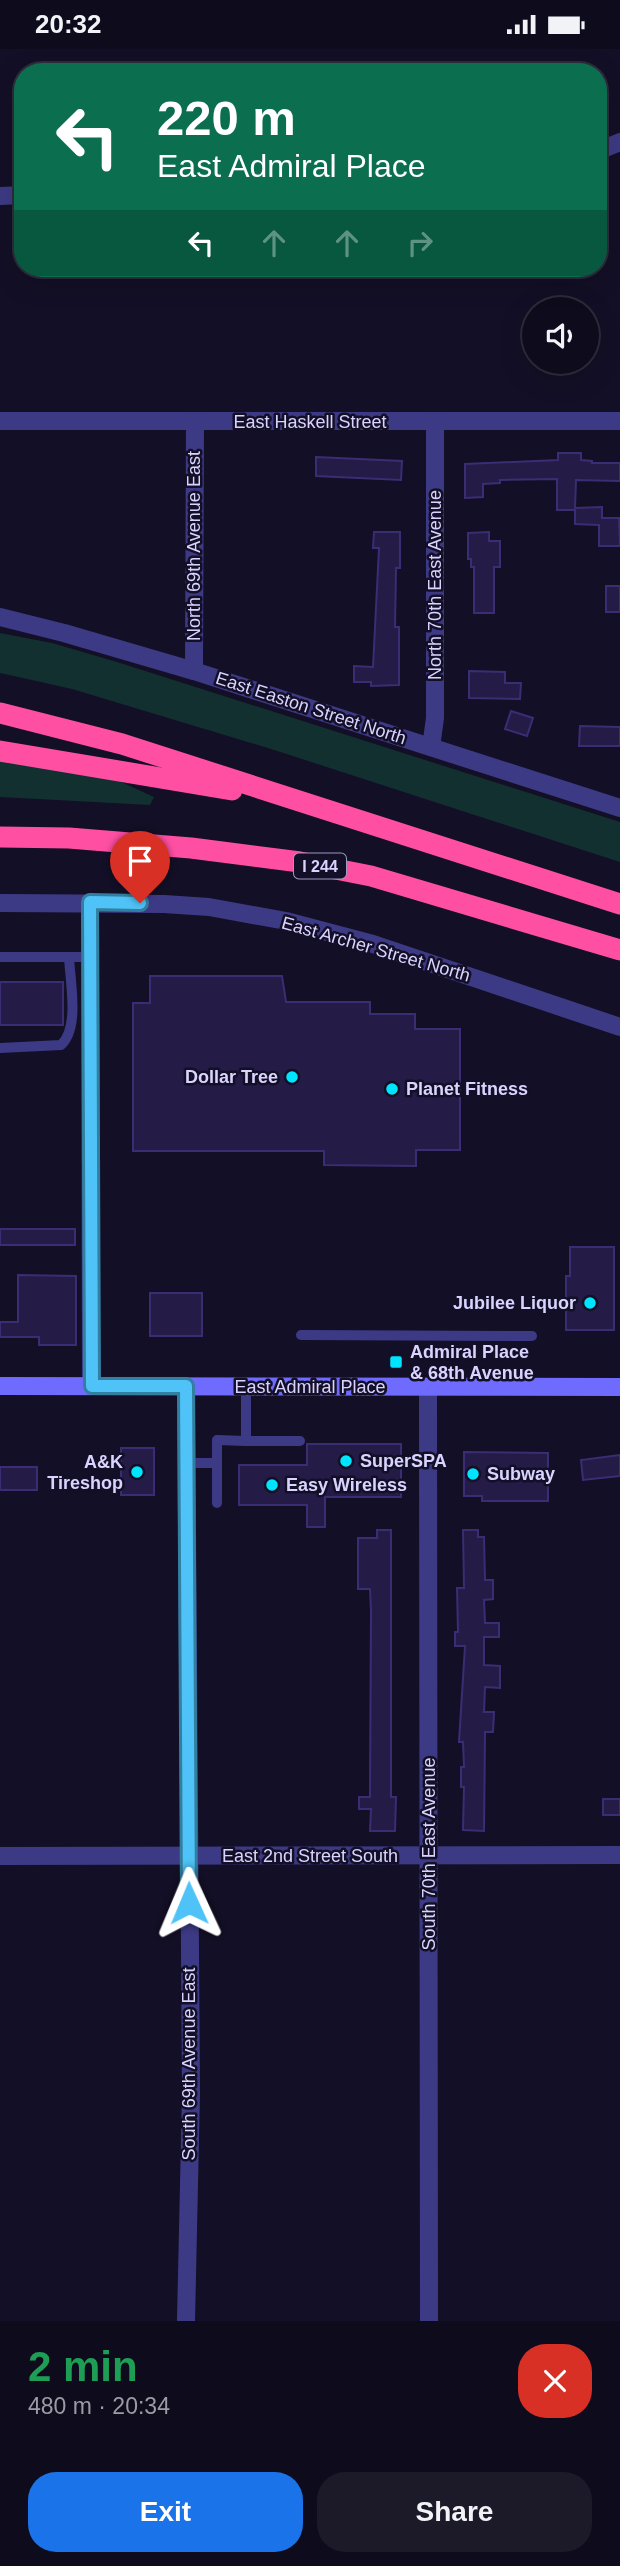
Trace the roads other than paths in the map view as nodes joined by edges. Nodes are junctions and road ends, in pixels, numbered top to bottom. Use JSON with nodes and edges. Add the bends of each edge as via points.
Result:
{"nodes":[{"id":1,"x":0,"y":421,"type":"edge"},
{"id":2,"x":620,"y":421,"type":"edge"},
{"id":3,"x":195,"y":422,"type":"junction"},
{"id":4,"x":435,"y":422,"type":"junction"},
{"id":5,"x":0,"y":617,"type":"edge"},
{"id":6,"x":194,"y":671,"type":"junction"},
{"id":7,"x":0,"y":713,"type":"edge"},
{"id":8,"x":431,"y":747,"type":"junction"},
{"id":9,"x":0,"y":751,"type":"edge"},
{"id":10,"x":304,"y":802,"type":"junction"},
{"id":11,"x":620,"y":807,"type":"edge"},
{"id":12,"x":0,"y":828,"type":"edge"},
{"id":13,"x":0,"y":837,"type":"edge"},
{"id":14,"x":69,"y":838,"type":"junction"},
{"id":15,"x":90,"y":902,"type":"junction"},
{"id":16,"x":0,"y":903,"type":"edge"},
{"id":17,"x":620,"y":904,"type":"edge"},
{"id":18,"x":620,"y":950,"type":"edge"},
{"id":19,"x":0,"y":957,"type":"edge"},
{"id":20,"x":69,"y":957,"type":"junction"},
{"id":21,"x":90,"y":957,"type":"junction"},
{"id":22,"x":620,"y":1027,"type":"edge"},
{"id":23,"x":0,"y":1048,"type":"edge"},
{"id":24,"x":301,"y":1335,"type":"dead end"},
{"id":25,"x":532,"y":1336,"type":"dead end"},
{"id":26,"x":0,"y":1386,"type":"edge"},
{"id":27,"x":92,"y":1386,"type":"junction"},
{"id":28,"x":186,"y":1386,"type":"junction"},
{"id":29,"x":246,"y":1387,"type":"junction"},
{"id":30,"x":428,"y":1387,"type":"junction"},
{"id":31,"x":620,"y":1387,"type":"edge"},
{"id":32,"x":246,"y":1441,"type":"junction"},
{"id":33,"x":300,"y":1441,"type":"dead end"},
{"id":34,"x":186,"y":1463,"type":"junction"},
{"id":35,"x":217,"y":1463,"type":"junction"},
{"id":36,"x":217,"y":1503,"type":"dead end"},
{"id":37,"x":620,"y":1855,"type":"edge"},
{"id":38,"x":0,"y":1856,"type":"edge"},
{"id":39,"x":188,"y":1856,"type":"junction"},
{"id":40,"x":429,"y":1856,"type":"junction"},
{"id":41,"x":186,"y":2321,"type":"edge"},
{"id":42,"x":429,"y":2321,"type":"edge"}],
"edges":[{"from":1,"to":3,"type":"street","name":"East Haskell Street"},
{"from":2,"to":4,"type":"street","name":"East Haskell Street"},
{"from":3,"to":4,"type":"street","name":"East Haskell Street"},
{"from":3,"to":6,"type":"street","name":"North 69th Avenue East"},
{"from":4,"to":8,"type":"street","name":"North 70th East Avenue","via":[[435,718]]},
{"from":5,"to":6,"type":"street","name":"East Easton Street North"},
{"from":6,"to":8,"type":"street","name":"East Easton Street North"},
{"from":7,"to":10,"type":"highway","via":[[122,744]]},
{"from":8,"to":11,"type":"street","name":"East Easton Street North"},
{"from":9,"to":10,"type":"highway"},
{"from":10,"to":17,"type":"highway"},
{"from":12,"to":14,"type":"highway"},
{"from":13,"to":14,"type":"highway","number":"I 244"},
{"from":14,"to":18,"type":"highway","number":"I 244","via":[[191,848],[371,876]]},
{"from":15,"to":16,"type":"street","name":"East Archer Street North"},
{"from":15,"to":21,"type":"street"},
{"from":15,"to":22,"type":"street","name":"East Archer Street North","via":[[209,907],[286,921],[373,943]]},
{"from":19,"to":20,"type":"lane"},
{"from":20,"to":21,"type":"lane"},
{"from":20,"to":23,"type":"lane","via":[[72,1026],[68,1039],[61,1045]]},
{"from":21,"to":27,"type":"street"},
{"from":24,"to":25,"type":"lane"},
{"from":26,"to":27,"type":"main road","name":"East Admiral Place"},
{"from":27,"to":28,"type":"main road","name":"East Admiral Place"},
{"from":28,"to":29,"type":"main road","name":"East Admiral Place"},
{"from":28,"to":34,"type":"street","name":"South 69th Avenue East"},
{"from":29,"to":30,"type":"main road","name":"East Admiral Place"},
{"from":29,"to":32,"type":"lane"},
{"from":30,"to":31,"type":"main road","name":"East Admiral Place"},
{"from":30,"to":40,"type":"street","name":"South 70th East Avenue"},
{"from":32,"to":33,"type":"lane"},
{"from":32,"to":35,"type":"lane","via":[[217,1440]]},
{"from":34,"to":35,"type":"lane"},
{"from":34,"to":39,"type":"street","name":"South 69th Avenue East"},
{"from":35,"to":36,"type":"lane"},
{"from":37,"to":40,"type":"street","name":"East 2nd Street South"},
{"from":38,"to":39,"type":"street","name":"East 2nd Street South"},
{"from":39,"to":40,"type":"street","name":"East 2nd Street South"},
{"from":39,"to":41,"type":"street","name":"South 69th Avenue East","via":[[191,2092]]},
{"from":40,"to":42,"type":"street","name":"South 70th East Avenue"}]}
